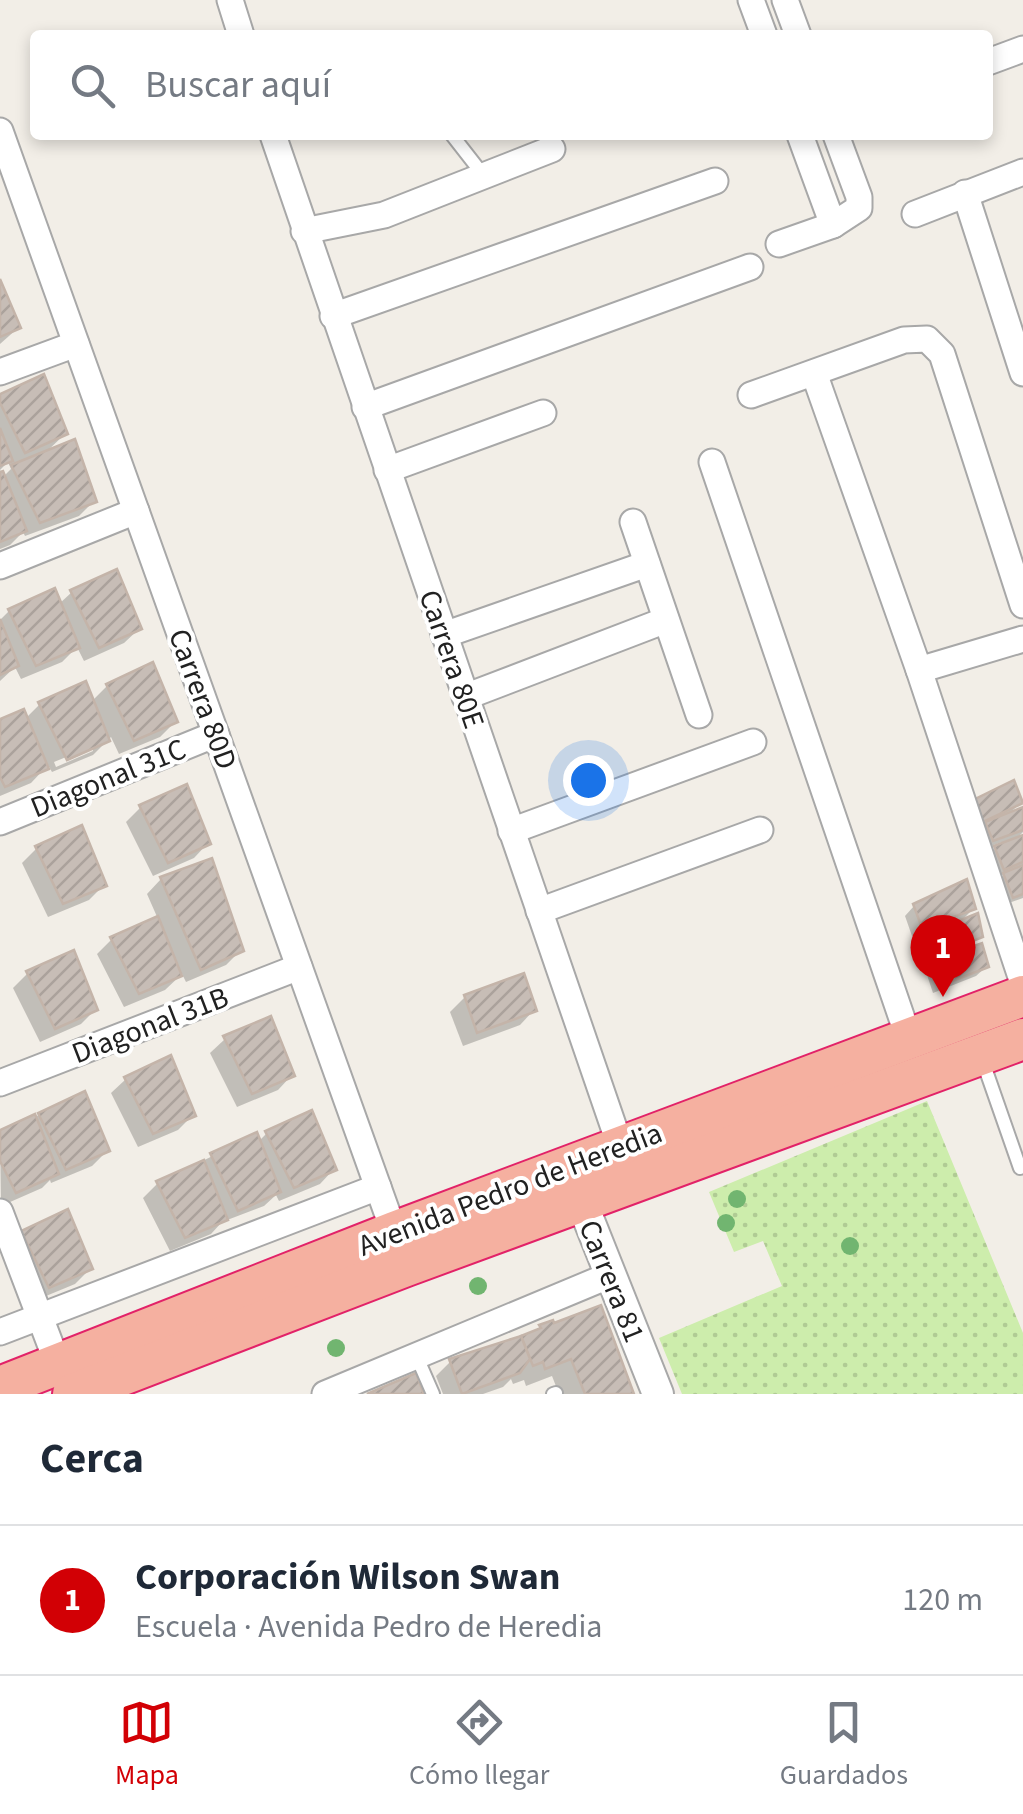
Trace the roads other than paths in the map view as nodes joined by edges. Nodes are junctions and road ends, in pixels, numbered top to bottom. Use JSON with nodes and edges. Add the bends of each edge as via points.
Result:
{"nodes":[{"id":1,"x":230,"y":0,"type":"edge"},
{"id":2,"x":751,"y":0,"type":"edge"},
{"id":3,"x":785,"y":0,"type":"edge"},
{"id":4,"x":239,"y":30,"type":"edge"},
{"id":5,"x":762,"y":30,"type":"edge"},
{"id":6,"x":796,"y":30,"type":"edge"},
{"id":7,"x":1023,"y":49,"type":"edge"},
{"id":8,"x":993,"y":60,"type":"edge"},
{"id":9,"x":0,"y":131,"type":"edge"},
{"id":10,"x":275,"y":140,"type":"edge"},
{"id":11,"x":456,"y":140,"type":"edge"},
{"id":12,"x":802,"y":140,"type":"edge"},
{"id":13,"x":838,"y":140,"type":"edge"},
{"id":14,"x":552,"y":149,"type":"dead end"},
{"id":15,"x":5,"y":162,"type":"edge"},
{"id":16,"x":1023,"y":172,"type":"edge"},
{"id":17,"x":484,"y":176,"type":"junction"},
{"id":18,"x":715,"y":181,"type":"dead end"},
{"id":19,"x":965,"y":194,"type":"junction"},
{"id":20,"x":915,"y":214,"type":"dead end"},
{"id":21,"x":832,"y":225,"type":"junction"},
{"id":22,"x":304,"y":231,"type":"junction"},
{"id":23,"x":779,"y":244,"type":"dead end"},
{"id":24,"x":750,"y":267,"type":"dead end"},
{"id":25,"x":334,"y":316,"type":"junction"},
{"id":26,"x":76,"y":344,"type":"junction"},
{"id":27,"x":0,"y":372,"type":"edge"},
{"id":28,"x":1023,"y":373,"type":"edge"},
{"id":29,"x":814,"y":374,"type":"junction"},
{"id":30,"x":751,"y":395,"type":"dead end"},
{"id":31,"x":365,"y":407,"type":"junction"},
{"id":32,"x":543,"y":412,"type":"dead end"},
{"id":33,"x":712,"y":462,"type":"dead end"},
{"id":34,"x":387,"y":470,"type":"junction"},
{"id":35,"x":136,"y":511,"type":"junction"},
{"id":36,"x":633,"y":522,"type":"dead end"},
{"id":37,"x":647,"y":564,"type":"junction"},
{"id":38,"x":0,"y":566,"type":"edge"},
{"id":39,"x":1023,"y":605,"type":"edge"},
{"id":40,"x":666,"y":620,"type":"junction"},
{"id":41,"x":444,"y":635,"type":"junction"},
{"id":42,"x":1023,"y":639,"type":"edge"},
{"id":43,"x":919,"y":670,"type":"junction"},
{"id":44,"x":465,"y":697,"type":"junction"},
{"id":45,"x":698,"y":715,"type":"dead end"},
{"id":46,"x":216,"y":734,"type":"junction"},
{"id":47,"x":753,"y":742,"type":"dead end"},
{"id":48,"x":0,"y":822,"type":"edge"},
{"id":49,"x":760,"y":830,"type":"dead end"},
{"id":50,"x":512,"y":831,"type":"junction"},
{"id":51,"x":539,"y":911,"type":"junction"},
{"id":52,"x":299,"y":966,"type":"junction"},
{"id":53,"x":1023,"y":983,"type":"edge"},
{"id":54,"x":1023,"y":996,"type":"edge"},
{"id":55,"x":1023,"y":1038,"type":"edge"},
{"id":56,"x":909,"y":1040,"type":"junction"},
{"id":57,"x":980,"y":1054,"type":"junction"},
{"id":58,"x":0,"y":1083,"type":"edge"},
{"id":59,"x":627,"y":1165,"type":"junction"},
{"id":60,"x":1020,"y":1168,"type":"dead end"},
{"id":61,"x":574,"y":1184,"type":"junction"},
{"id":62,"x":378,"y":1187,"type":"junction"},
{"id":63,"x":0,"y":1212,"type":"edge"},
{"id":64,"x":400,"y":1249,"type":"junction"},
{"id":65,"x":608,"y":1276,"type":"junction"},
{"id":66,"x":40,"y":1317,"type":"junction"},
{"id":67,"x":0,"y":1332,"type":"edge"},
{"id":68,"x":416,"y":1355,"type":"junction"},
{"id":69,"x":67,"y":1384,"type":"edge"},
{"id":70,"x":6,"y":1388,"type":"edge"},
{"id":71,"x":325,"y":1394,"type":"edge"},
{"id":72,"x":433,"y":1394,"type":"edge"},
{"id":73,"x":658,"y":1394,"type":"edge"}],
"edges":[{"from":1,"to":4,"type":"street"},
{"from":2,"to":5,"type":"street"},
{"from":3,"to":6,"type":"street"},
{"from":7,"to":8,"type":"street"},
{"from":9,"to":15,"type":"street","name":"Carrera 80D"},
{"from":10,"to":22,"type":"street","name":"Carrera 80E"},
{"from":11,"to":17,"type":"lane"},
{"from":12,"to":21,"type":"street"},
{"from":13,"to":21,"type":"street","via":[[859,196],[858,208]]},
{"from":14,"to":17,"type":"street"},
{"from":15,"to":26,"type":"street","name":"Carrera 80D"},
{"from":16,"to":19,"type":"street"},
{"from":17,"to":22,"type":"street","via":[[384,215]]},
{"from":18,"to":25,"type":"street"},
{"from":19,"to":20,"type":"street"},
{"from":19,"to":28,"type":"street"},
{"from":21,"to":23,"type":"street"},
{"from":22,"to":25,"type":"street","name":"Carrera 80E"},
{"from":24,"to":31,"type":"street"},
{"from":25,"to":31,"type":"street","name":"Carrera 80E"},
{"from":26,"to":27,"type":"street"},
{"from":26,"to":35,"type":"street","name":"Carrera 80D"},
{"from":29,"to":30,"type":"street"},
{"from":29,"to":39,"type":"street","via":[[904,340],[927,339],[942,354]]},
{"from":29,"to":43,"type":"street"},
{"from":31,"to":34,"type":"street","name":"Carrera 80E"},
{"from":32,"to":34,"type":"street"},
{"from":33,"to":56,"type":"street"},
{"from":34,"to":41,"type":"street","name":"Carrera 80E"},
{"from":35,"to":38,"type":"street"},
{"from":35,"to":46,"type":"street","name":"Carrera 80D"},
{"from":36,"to":37,"type":"street"},
{"from":37,"to":40,"type":"street"},
{"from":37,"to":41,"type":"street"},
{"from":40,"to":44,"type":"street"},
{"from":40,"to":45,"type":"street"},
{"from":41,"to":44,"type":"street","name":"Carrera 80E"},
{"from":42,"to":43,"type":"street"},
{"from":43,"to":53,"type":"street"},
{"from":44,"to":50,"type":"street","name":"Carrera 80E"},
{"from":46,"to":48,"type":"street","name":"Diagonal 31C"},
{"from":46,"to":52,"type":"street","name":"Carrera 80D"},
{"from":47,"to":50,"type":"street"},
{"from":49,"to":51,"type":"street"},
{"from":50,"to":51,"type":"street","name":"Carrera 80E"},
{"from":51,"to":59,"type":"street","name":"Carrera 80E"},
{"from":52,"to":58,"type":"street","name":"Diagonal 31B"},
{"from":52,"to":62,"type":"street","name":"Carrera 80D"},
{"from":54,"to":56,"type":"highway","name":"Avenida Pedro de Heredia"},
{"from":55,"to":57,"type":"highway","name":"Avenida Pedro de Heredia"},
{"from":56,"to":59,"type":"highway","name":"Avenida Pedro de Heredia"},
{"from":57,"to":59,"type":"highway","name":"Avenida Pedro de Heredia"},
{"from":57,"to":60,"type":"lane"},
{"from":59,"to":61,"type":"highway","name":"Avenida Pedro de Heredia"},
{"from":61,"to":64,"type":"highway","name":"Avenida Pedro de Heredia"},
{"from":61,"to":65,"type":"street","name":"Carrera 81"},
{"from":62,"to":64,"type":"street","name":"Carrera 80D"},
{"from":62,"to":66,"type":"street"},
{"from":63,"to":66,"type":"street"},
{"from":64,"to":69,"type":"highway","name":"Avenida Pedro de Heredia"},
{"from":65,"to":68,"type":"street"},
{"from":65,"to":73,"type":"street","name":"Carrera 81"},
{"from":66,"to":67,"type":"street"},
{"from":66,"to":69,"type":"street"},
{"from":68,"to":71,"type":"street"},
{"from":68,"to":72,"type":"lane"},
{"from":69,"to":70,"type":"highway","name":"Avenida Pedro de Heredia"}]}
